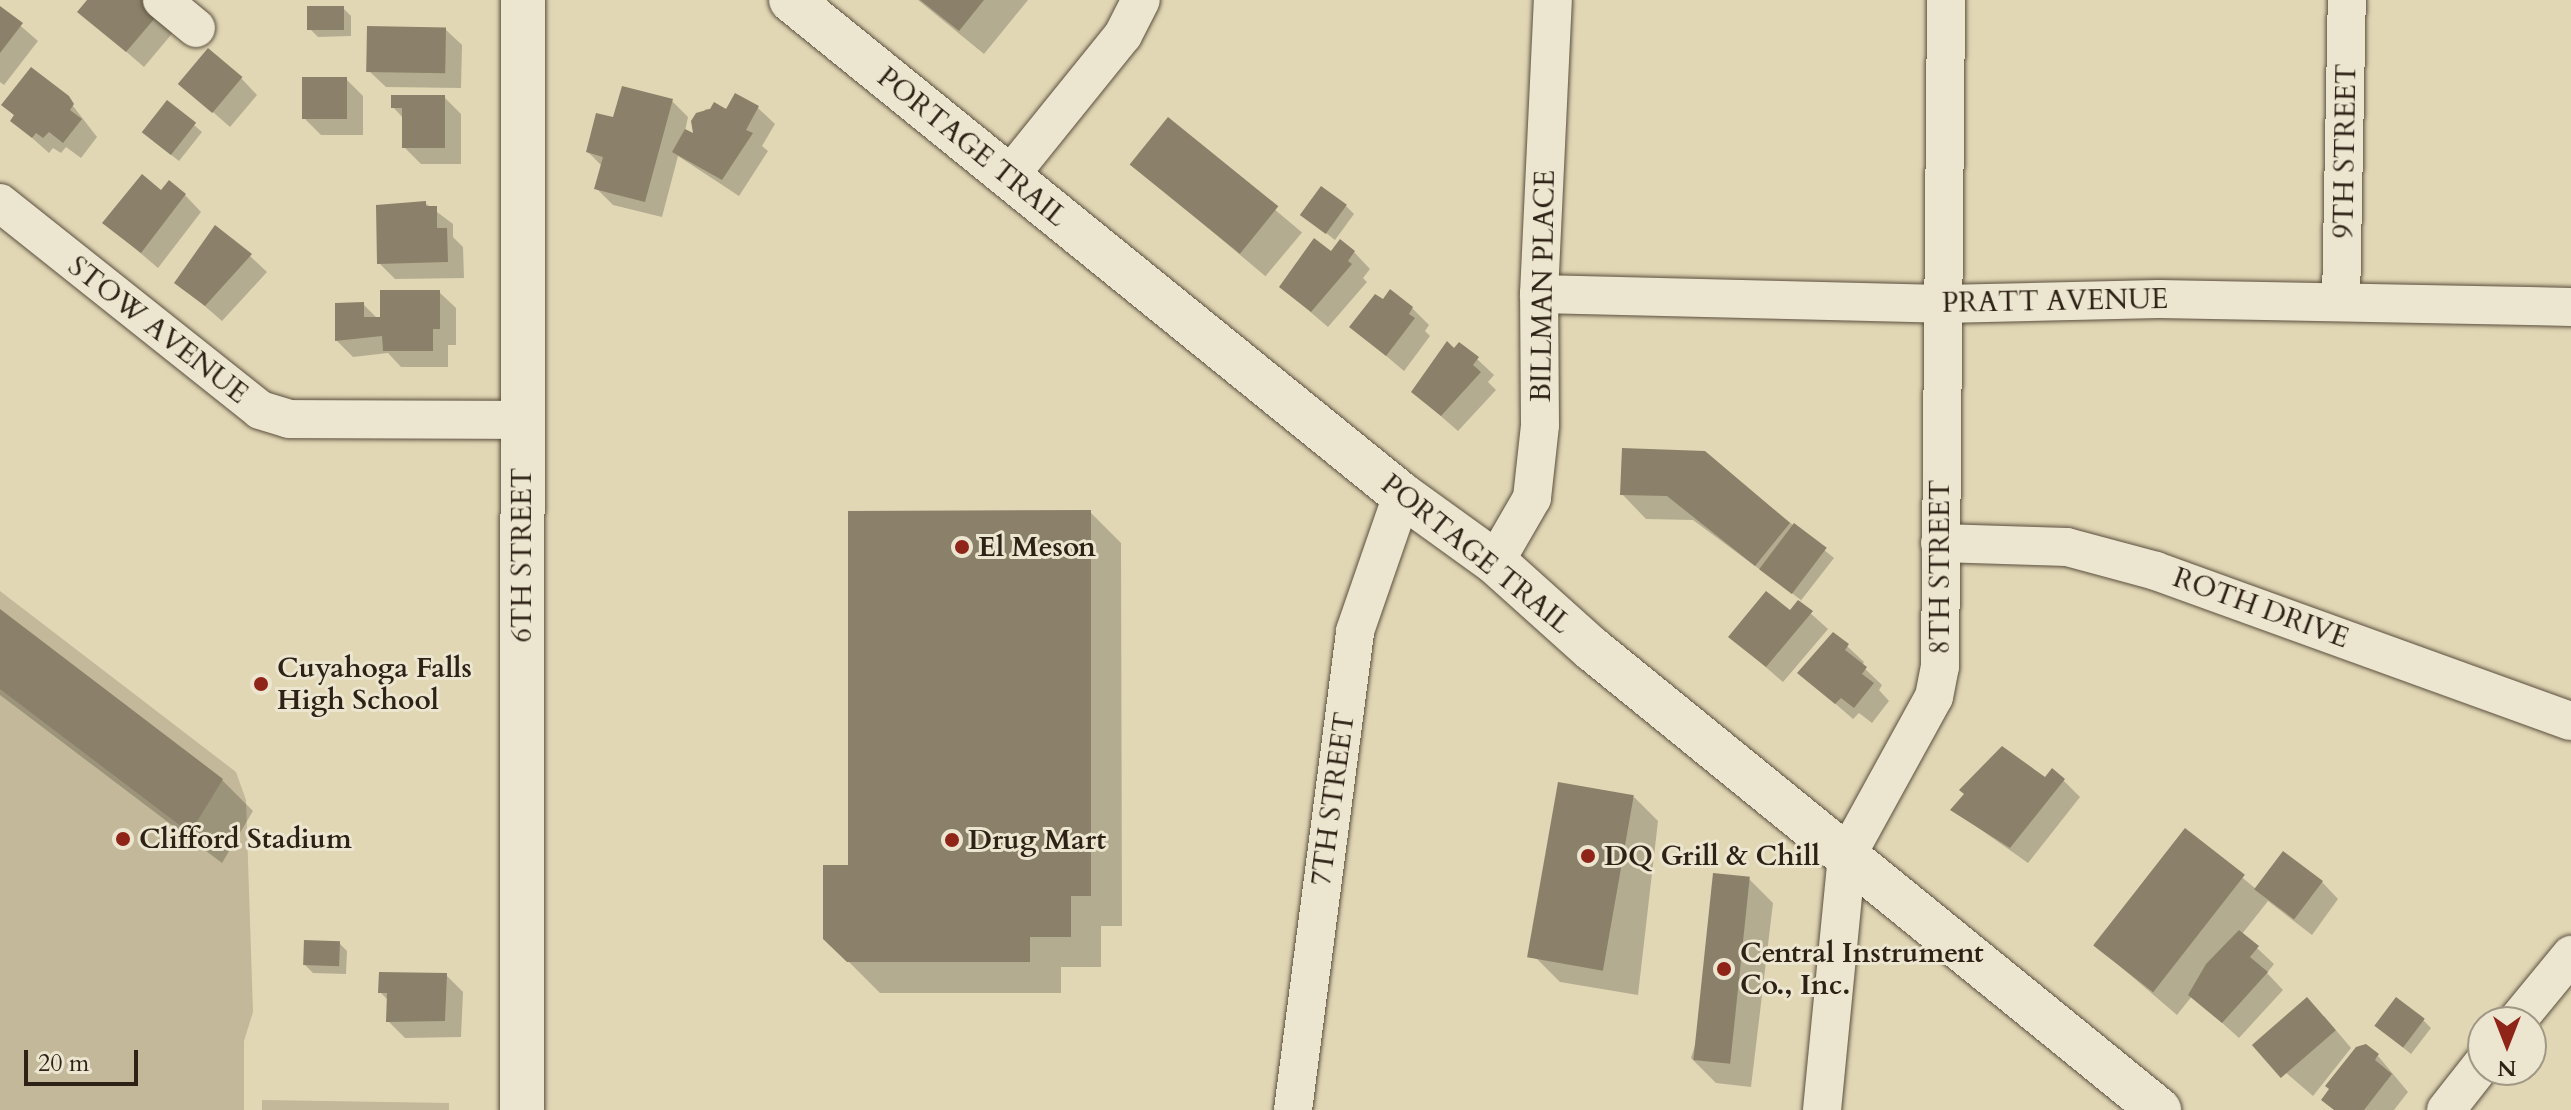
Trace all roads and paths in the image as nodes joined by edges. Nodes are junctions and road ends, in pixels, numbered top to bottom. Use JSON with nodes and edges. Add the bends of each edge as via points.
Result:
{"nodes":[{"id":1,"x":162,"y":0,"type":"edge"},
{"id":2,"x":523,"y":0,"type":"edge"},
{"id":3,"x":791,"y":0,"type":"edge"},
{"id":4,"x":1141,"y":0,"type":"edge"},
{"id":5,"x":1553,"y":0,"type":"edge"},
{"id":6,"x":1946,"y":0,"type":"edge"},
{"id":7,"x":2347,"y":0,"type":"edge"},
{"id":8,"x":196,"y":28,"type":"dead end"},
{"id":9,"x":1010,"y":175,"type":"junction"},
{"id":10,"x":0,"y":203,"type":"edge"},
{"id":11,"x":1539,"y":294,"type":"junction"},
{"id":12,"x":2341,"y":302,"type":"junction"},
{"id":13,"x":1943,"y":304,"type":"junction"},
{"id":14,"x":2571,"y":307,"type":"edge"},
{"id":15,"x":522,"y":420,"type":"junction"},
{"id":16,"x":1402,"y":495,"type":"junction"},
{"id":17,"x":1940,"y":543,"type":"junction"},
{"id":18,"x":1495,"y":562,"type":"junction"},
{"id":19,"x":2571,"y":721,"type":"edge"},
{"id":20,"x":1847,"y":855,"type":"junction"},
{"id":21,"x":2571,"y":955,"type":"edge"},
{"id":22,"x":2529,"y":1006,"type":"edge"},
{"id":23,"x":2467,"y":1083,"type":"edge"},
{"id":24,"x":522,"y":1110,"type":"edge"},
{"id":25,"x":1293,"y":1110,"type":"edge"},
{"id":26,"x":1822,"y":1110,"type":"edge"},
{"id":27,"x":2159,"y":1110,"type":"edge"},
{"id":28,"x":2446,"y":1110,"type":"edge"}],
"edges":[{"from":1,"to":8,"type":"street"},
{"from":2,"to":15,"type":"main road","name":"6TH STREET"},
{"from":3,"to":9,"type":"main road","name":"PORTAGE TRAIL"},
{"from":4,"to":9,"type":"street","via":[[1123,35]]},
{"from":5,"to":11,"type":"street","name":"BILLMAN PLACE"},
{"from":6,"to":13,"type":"street","name":"8TH STREET"},
{"from":7,"to":12,"type":"street","name":"9TH STREET"},
{"from":9,"to":16,"type":"main road","name":"PORTAGE TRAIL"},
{"from":10,"to":15,"type":"street","name":"STOW AVENUE","via":[[260,410],[289,419]]},
{"from":11,"to":13,"type":"street","name":"PRATT AVENUE"},
{"from":11,"to":18,"type":"street","name":"BILLMAN PLACE","via":[[1540,425],[1532,498]]},
{"from":12,"to":13,"type":"street","name":"PRATT AVENUE"},
{"from":12,"to":14,"type":"street","name":"PRATT AVENUE"},
{"from":13,"to":17,"type":"street","name":"8TH STREET"},
{"from":15,"to":24,"type":"main road","name":"6TH STREET"},
{"from":16,"to":18,"type":"main road","name":"PORTAGE TRAIL"},
{"from":16,"to":25,"type":"street","name":"7TH STREET","via":[[1355,631]]},
{"from":17,"to":19,"type":"street","name":"ROTH DRIVE","via":[[2067,547],[2156,571]]},
{"from":17,"to":20,"type":"street","name":"8TH STREET","via":[[1940,667],[1934,697]]},
{"from":18,"to":20,"type":"main road","name":"PORTAGE TRAIL","via":[[1592,649]]},
{"from":20,"to":26,"type":"street","name":"8TH STREET"},
{"from":20,"to":27,"type":"main road","name":"PORTAGE TRAIL"},
{"from":21,"to":22,"type":"street"},
{"from":23,"to":28,"type":"street"}]}
